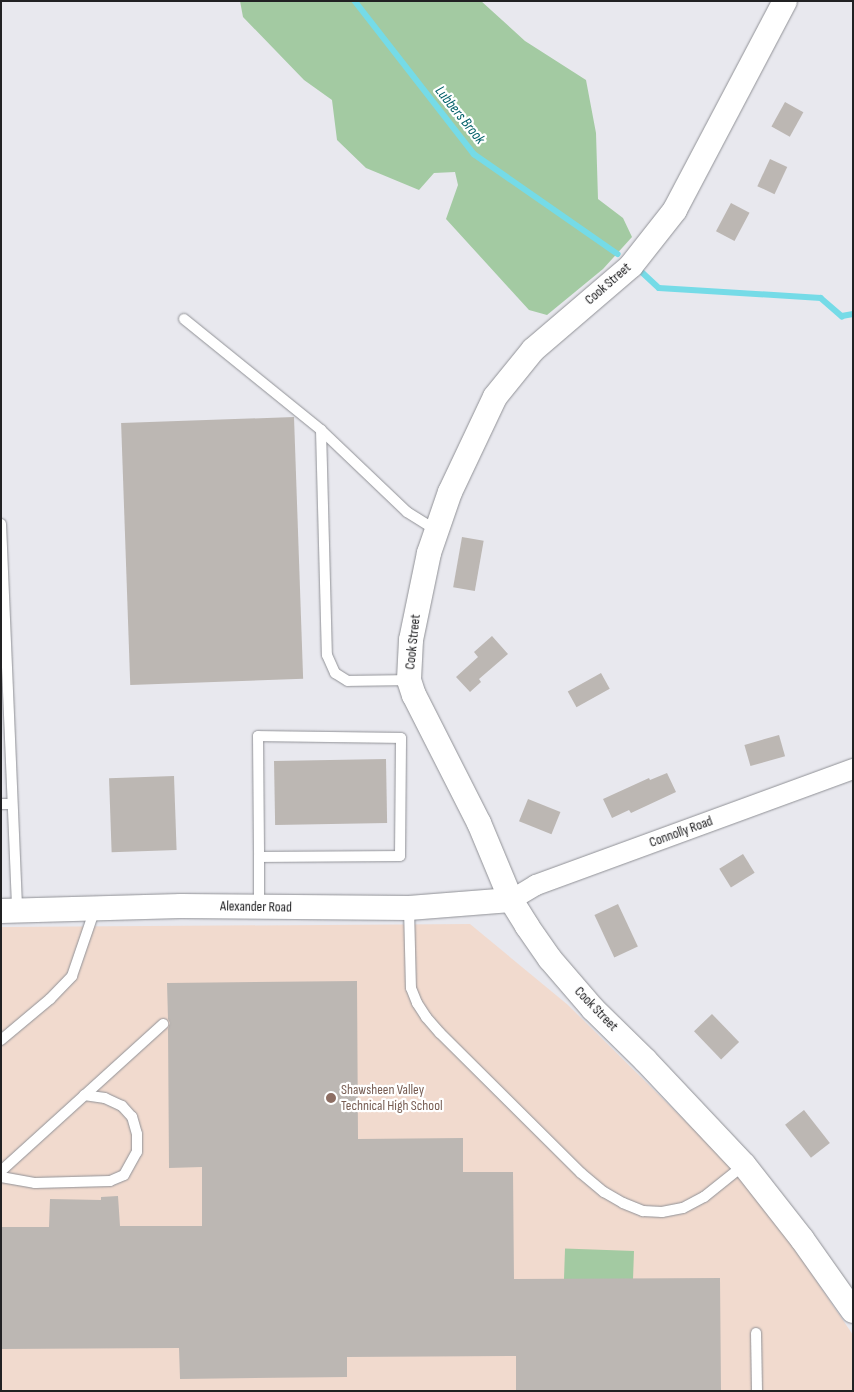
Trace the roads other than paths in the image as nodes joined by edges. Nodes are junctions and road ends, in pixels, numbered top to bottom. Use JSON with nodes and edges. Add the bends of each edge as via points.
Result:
{"nodes":[{"id":1,"x":785,"y":1,"type":"edge"},
{"id":2,"x":184,"y":319,"type":"dead end"},
{"id":3,"x":321,"y":430,"type":"junction"},
{"id":4,"x":1,"y":524,"type":"edge"},
{"id":5,"x":436,"y":530,"type":"junction"},
{"id":6,"x":409,"y":680,"type":"junction"},
{"id":7,"x":853,"y":769,"type":"edge"},
{"id":8,"x":1,"y":804,"type":"edge"},
{"id":9,"x":12,"y":804,"type":"junction"},
{"id":10,"x":259,"y":857,"type":"junction"},
{"id":11,"x":511,"y":900,"type":"junction"},
{"id":12,"x":259,"y":907,"type":"junction"},
{"id":13,"x":95,"y":908,"type":"junction"},
{"id":14,"x":409,"y":908,"type":"junction"},
{"id":15,"x":9,"y":910,"type":"edge"},
{"id":16,"x":163,"y":1024,"type":"dead end"},
{"id":17,"x":1,"y":1040,"type":"edge"},
{"id":18,"x":84,"y":1095,"type":"junction"},
{"id":19,"x":744,"y":1165,"type":"junction"},
{"id":20,"x":1,"y":1170,"type":"edge"},
{"id":21,"x":1,"y":1177,"type":"edge"},
{"id":22,"x":853,"y":1310,"type":"edge"},
{"id":23,"x":756,"y":1333,"type":"dead end"},
{"id":24,"x":757,"y":1391,"type":"edge"}],
"edges":[{"from":1,"to":5,"type":"street","name":"Cook Street","via":[[675,210],[631,266],[533,350],[496,397],[450,492]]},
{"from":2,"to":3,"type":"lane"},
{"from":3,"to":5,"type":"lane","via":[[407,512]]},
{"from":3,"to":6,"type":"lane","via":[[327,655],[336,673],[348,681]]},
{"from":4,"to":9,"type":"lane"},
{"from":5,"to":6,"type":"street","name":"Cook Street","via":[[413,625]]},
{"from":6,"to":11,"type":"street","name":"Cook Street","via":[[479,823]]},
{"from":7,"to":11,"type":"street","name":"Connolly Road","via":[[536,885]]},
{"from":8,"to":9,"type":"lane"},
{"from":9,"to":15,"type":"lane"},
{"from":10,"to":10,"type":"lane","via":[[258,736],[401,738],[400,856]]},
{"from":10,"to":12,"type":"lane"},
{"from":11,"to":14,"type":"street","name":"Alexander Road"},
{"from":11,"to":19,"type":"street","name":"Cook Street","via":[[550,960],[593,1009]]},
{"from":12,"to":13,"type":"street","name":"Alexander Road"},
{"from":12,"to":14,"type":"street","name":"Alexander Road"},
{"from":13,"to":15,"type":"street","name":"Alexander Road"},
{"from":13,"to":17,"type":"lane","via":[[72,976]]},
{"from":14,"to":19,"type":"lane","via":[[411,988],[426,1017],[581,1173],[604,1192],[644,1211],[683,1208],[704,1197]]},
{"from":16,"to":18,"type":"lane"},
{"from":18,"to":20,"type":"lane"},
{"from":18,"to":21,"type":"lane","via":[[105,1098],[122,1106],[132,1117],[137,1134],[137,1152],[124,1175],[110,1181],[36,1183]]},
{"from":19,"to":22,"type":"street","name":"Cook Street"},
{"from":23,"to":24,"type":"lane"}]}
